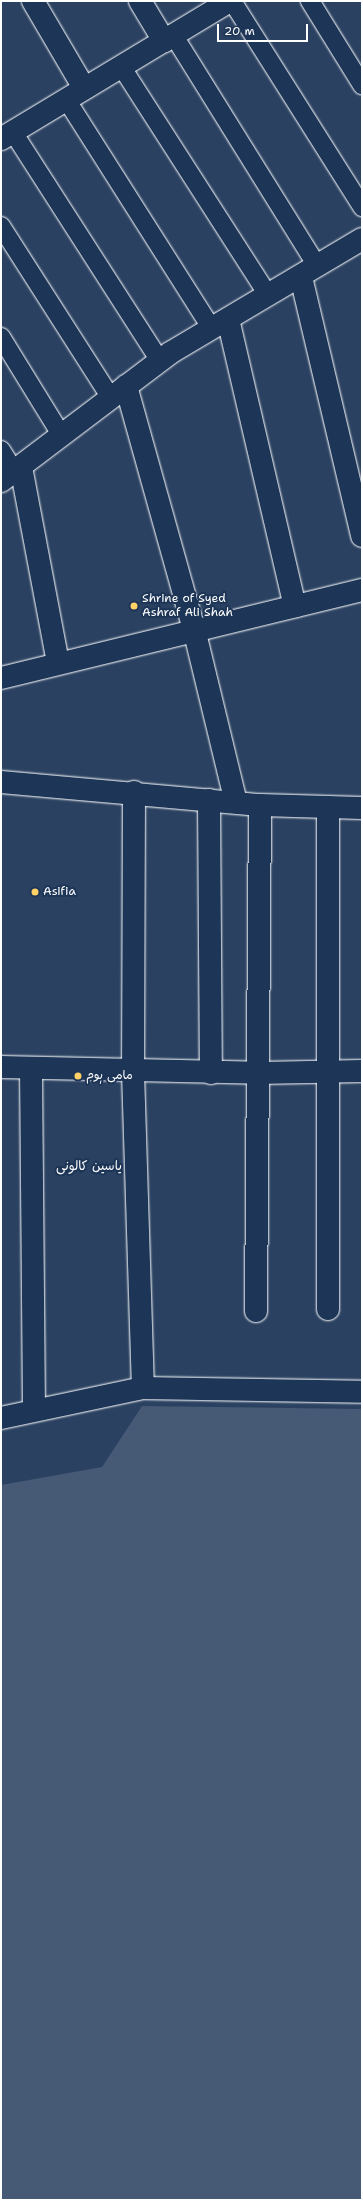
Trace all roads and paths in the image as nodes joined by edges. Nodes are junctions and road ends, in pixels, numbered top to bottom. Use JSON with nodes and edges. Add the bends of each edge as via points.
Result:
{"nodes":[{"id":1,"x":32,"y":1,"type":"edge"},
{"id":2,"x":140,"y":1,"type":"edge"},
{"id":3,"x":231,"y":1,"type":"edge"},
{"id":4,"x":310,"y":1,"type":"edge"},
{"id":5,"x":169,"y":38,"type":"junction"},
{"id":6,"x":121,"y":66,"type":"junction"},
{"id":7,"x":362,"y":85,"type":"edge"},
{"id":8,"x":84,"y":88,"type":"junction"},
{"id":9,"x":66,"y":99,"type":"junction"},
{"id":10,"x":7,"y":135,"type":"edge"},
{"id":11,"x":362,"y":207,"type":"edge"},
{"id":12,"x":1,"y":226,"type":"edge"},
{"id":13,"x":362,"y":239,"type":"edge"},
{"id":14,"x":309,"y":270,"type":"junction"},
{"id":15,"x":268,"y":295,"type":"junction"},
{"id":16,"x":220,"y":324,"type":"junction"},
{"id":17,"x":1,"y":337,"type":"edge"},
{"id":18,"x":160,"y":361,"type":"junction"},
{"id":19,"x":119,"y":392,"type":"junction"},
{"id":20,"x":62,"y":436,"type":"junction"},
{"id":21,"x":1,"y":450,"type":"edge"},
{"id":22,"x":12,"y":473,"type":"edge"},
{"id":23,"x":362,"y":536,"type":"edge"},
{"id":24,"x":362,"y":590,"type":"edge"},
{"id":25,"x":295,"y":606,"type":"junction"},
{"id":26,"x":194,"y":629,"type":"junction"},
{"id":27,"x":58,"y":662,"type":"junction"},
{"id":28,"x":1,"y":678,"type":"edge"},
{"id":29,"x":1,"y":782,"type":"edge"},
{"id":30,"x":134,"y":792,"type":"junction"},
{"id":31,"x":209,"y":800,"type":"junction"},
{"id":32,"x":236,"y":802,"type":"junction"},
{"id":33,"x":260,"y":805,"type":"junction"},
{"id":34,"x":328,"y":807,"type":"junction"},
{"id":35,"x":362,"y":808,"type":"edge"},
{"id":36,"x":1,"y":1067,"type":"edge"},
{"id":37,"x":31,"y":1068,"type":"junction"},
{"id":38,"x":362,"y":1071,"type":"edge"},
{"id":39,"x":133,"y":1072,"type":"junction"},
{"id":40,"x":326,"y":1072,"type":"junction"},
{"id":41,"x":210,"y":1073,"type":"junction"},
{"id":42,"x":258,"y":1073,"type":"junction"},
{"id":43,"x":328,"y":1308,"type":"dead end"},
{"id":44,"x":256,"y":1311,"type":"dead end"},
{"id":45,"x":143,"y":1388,"type":"junction"},
{"id":46,"x":362,"y":1392,"type":"edge"},
{"id":47,"x":34,"y":1410,"type":"junction"},
{"id":48,"x":1,"y":1418,"type":"edge"}],
"edges":[{"from":1,"to":8,"type":"street"},
{"from":2,"to":5,"type":"street"},
{"from":3,"to":5,"type":"street"},
{"from":3,"to":11,"type":"lane"},
{"from":4,"to":7,"type":"lane"},
{"from":5,"to":6,"type":"street"},
{"from":5,"to":14,"type":"lane"},
{"from":6,"to":8,"type":"street"},
{"from":6,"to":15,"type":"lane"},
{"from":8,"to":9,"type":"street"},
{"from":9,"to":10,"type":"street"},
{"from":9,"to":16,"type":"lane"},
{"from":10,"to":18,"type":"lane"},
{"from":12,"to":19,"type":"lane"},
{"from":13,"to":14,"type":"street"},
{"from":14,"to":15,"type":"street"},
{"from":14,"to":23,"type":"street"},
{"from":15,"to":16,"type":"street"},
{"from":16,"to":18,"type":"street"},
{"from":16,"to":25,"type":"street"},
{"from":17,"to":20,"type":"lane"},
{"from":18,"to":19,"type":"street"},
{"from":19,"to":20,"type":"street"},
{"from":19,"to":26,"type":"street"},
{"from":20,"to":22,"type":"street"},
{"from":21,"to":22,"type":"lane"},
{"from":22,"to":27,"type":"street"},
{"from":24,"to":25,"type":"street"},
{"from":25,"to":26,"type":"street"},
{"from":26,"to":27,"type":"street"},
{"from":26,"to":32,"type":"street"},
{"from":27,"to":28,"type":"street"},
{"from":29,"to":30,"type":"street"},
{"from":30,"to":31,"type":"street"},
{"from":30,"to":39,"type":"street"},
{"from":31,"to":32,"type":"street"},
{"from":31,"to":41,"type":"street"},
{"from":32,"to":33,"type":"street"},
{"from":33,"to":34,"type":"street"},
{"from":33,"to":42,"type":"street"},
{"from":34,"to":35,"type":"street"},
{"from":34,"to":40,"type":"street"},
{"from":36,"to":37,"type":"street"},
{"from":37,"to":39,"type":"street"},
{"from":37,"to":47,"type":"street"},
{"from":38,"to":40,"type":"street"},
{"from":39,"to":41,"type":"street"},
{"from":39,"to":45,"type":"street"},
{"from":40,"to":42,"type":"street"},
{"from":40,"to":43,"type":"street"},
{"from":41,"to":42,"type":"street"},
{"from":42,"to":44,"type":"street"},
{"from":45,"to":46,"type":"street"},
{"from":45,"to":47,"type":"street"},
{"from":47,"to":48,"type":"street"}]}
